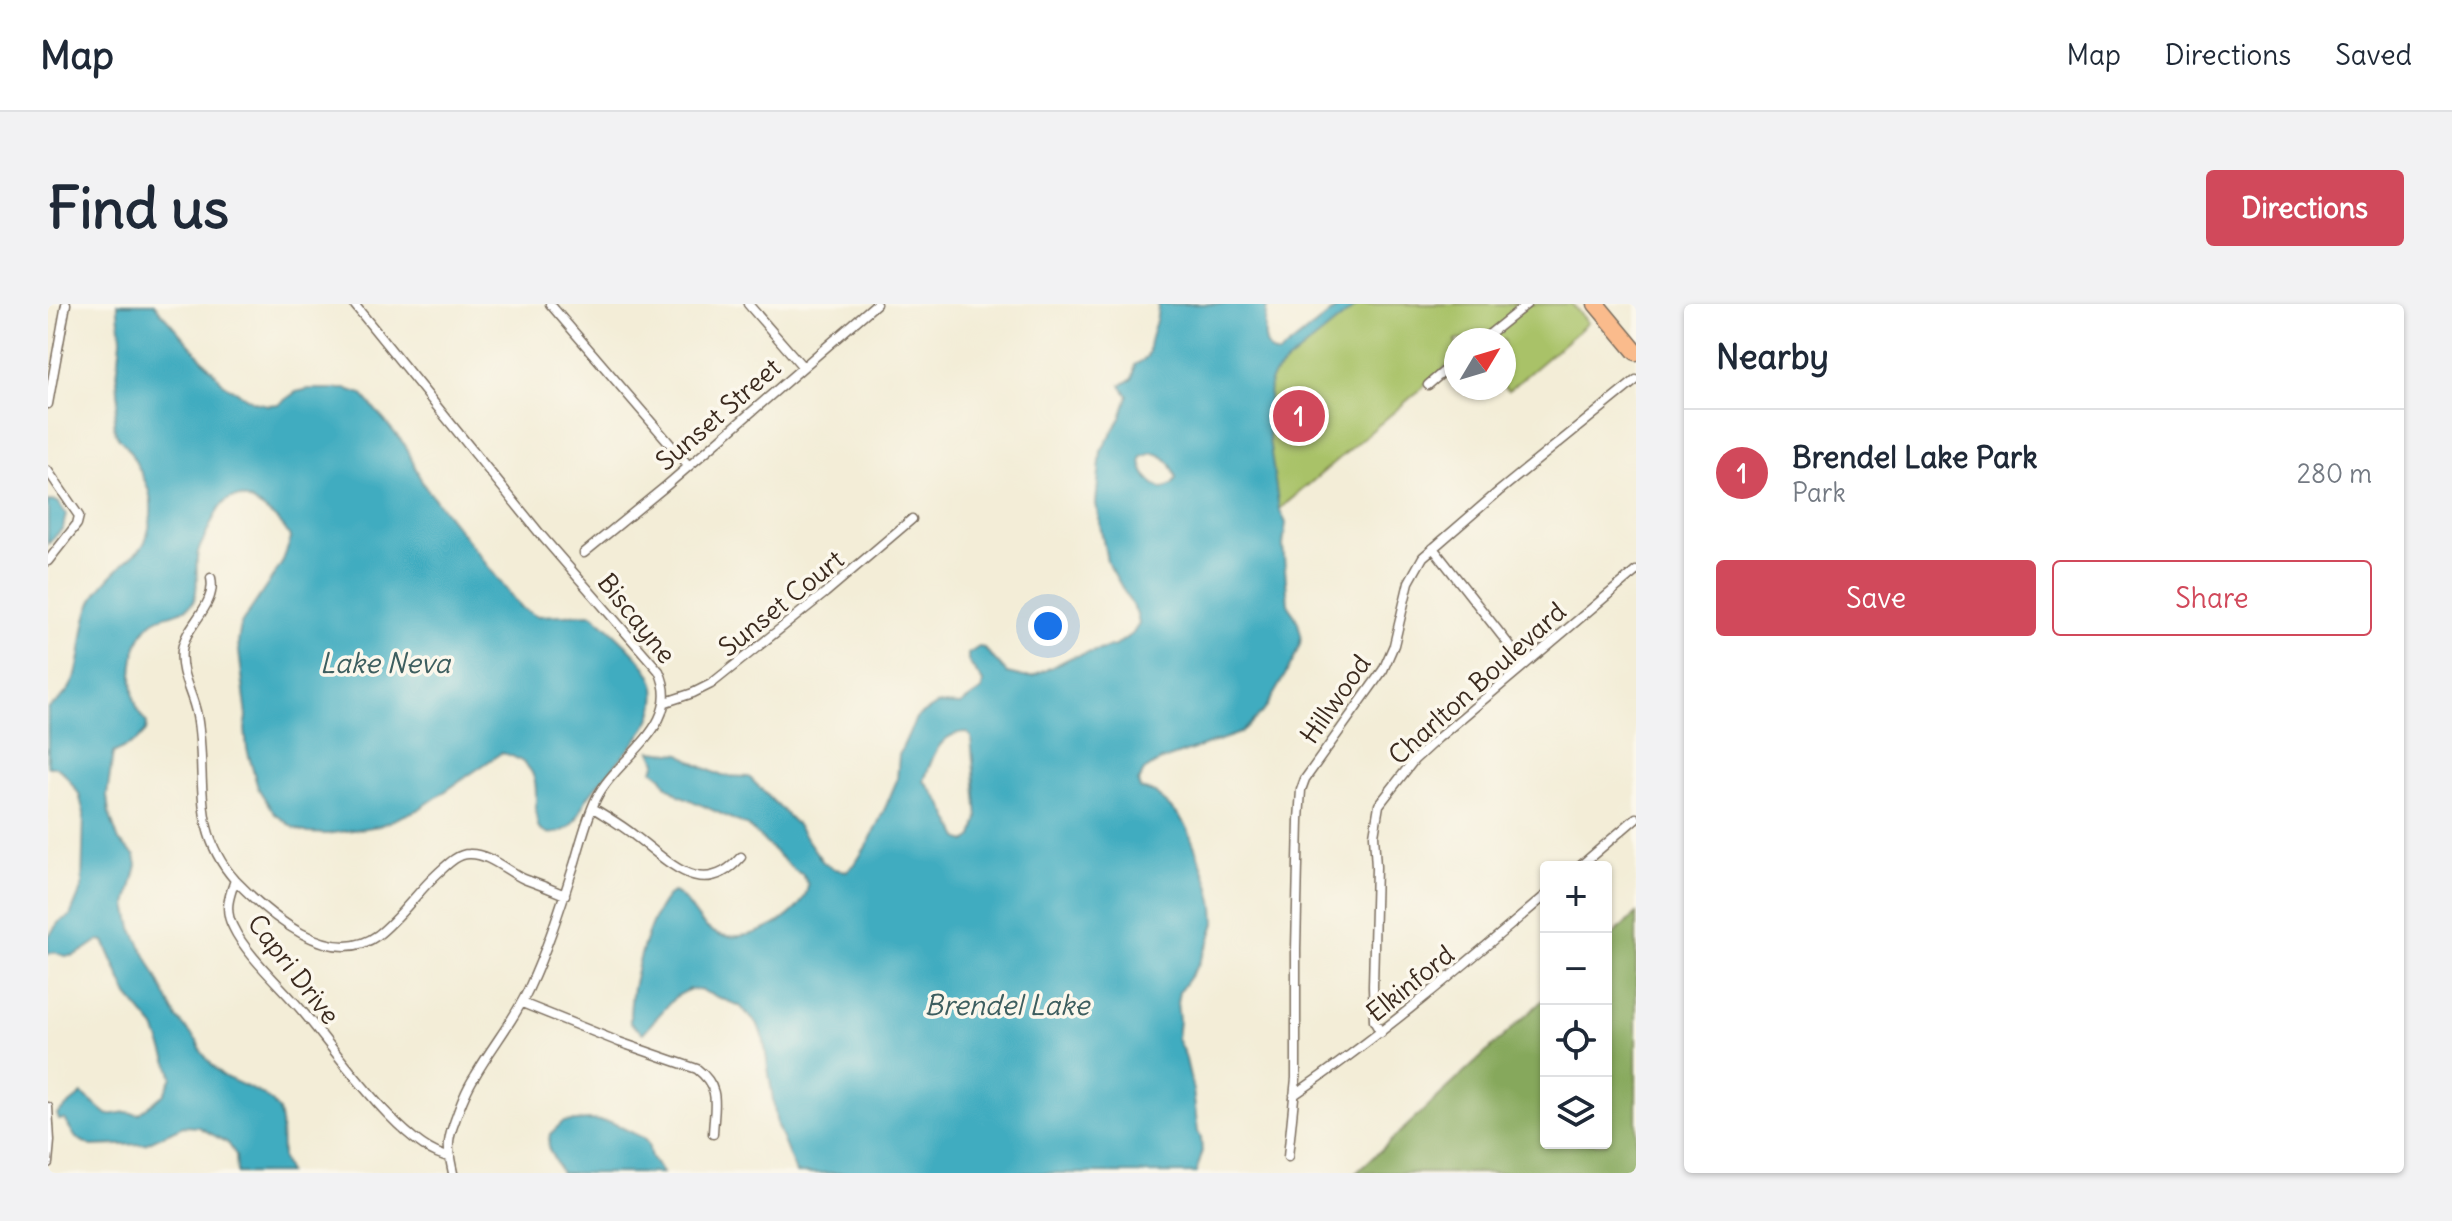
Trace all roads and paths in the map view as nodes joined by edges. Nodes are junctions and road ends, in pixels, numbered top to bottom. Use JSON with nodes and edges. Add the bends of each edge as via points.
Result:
{"nodes":[{"id":1,"x":66,"y":304,"type":"edge"},
{"id":2,"x":354,"y":304,"type":"edge"},
{"id":3,"x":550,"y":304,"type":"edge"},
{"id":4,"x":748,"y":304,"type":"edge"},
{"id":5,"x":876,"y":304,"type":"edge"},
{"id":6,"x":1527,"y":304,"type":"edge"},
{"id":7,"x":1606,"y":307,"type":"edge"},
{"id":8,"x":1497,"y":328,"type":"edge"},
{"id":9,"x":1636,"y":352,"type":"edge"},
{"id":10,"x":802,"y":366,"type":"junction"},
{"id":11,"x":1444,"y":371,"type":"edge"},
{"id":12,"x":1636,"y":380,"type":"edge"},
{"id":13,"x":1428,"y":385,"type":"dead end"},
{"id":14,"x":48,"y":404,"type":"edge"},
{"id":15,"x":689,"y":466,"type":"junction"},
{"id":16,"x":48,"y":471,"type":"edge"},
{"id":17,"x":912,"y":519,"type":"dead end"},
{"id":18,"x":1433,"y":548,"type":"junction"},
{"id":19,"x":584,"y":553,"type":"dead end"},
{"id":20,"x":48,"y":561,"type":"edge"},
{"id":21,"x":1636,"y":571,"type":"edge"},
{"id":22,"x":211,"y":578,"type":"dead end"},
{"id":23,"x":1524,"y":664,"type":"junction"},
{"id":24,"x":666,"y":702,"type":"junction"},
{"id":25,"x":593,"y":808,"type":"junction"},
{"id":26,"x":1636,"y":818,"type":"edge"},
{"id":27,"x":741,"y":857,"type":"dead end"},
{"id":28,"x":1586,"y":861,"type":"edge"},
{"id":29,"x":235,"y":880,"type":"junction"},
{"id":30,"x":565,"y":895,"type":"junction"},
{"id":31,"x":1540,"y":900,"type":"edge"},
{"id":32,"x":522,"y":1003,"type":"junction"},
{"id":33,"x":1381,"y":1033,"type":"junction"},
{"id":34,"x":1294,"y":1095,"type":"junction"},
{"id":35,"x":48,"y":1107,"type":"edge"},
{"id":36,"x":713,"y":1134,"type":"dead end"},
{"id":37,"x":450,"y":1157,"type":"junction"},
{"id":38,"x":1288,"y":1157,"type":"dead end"},
{"id":39,"x":48,"y":1163,"type":"edge"},
{"id":40,"x":453,"y":1173,"type":"edge"}],
"edges":[{"from":1,"to":14,"type":"street"},
{"from":2,"to":24,"type":"street","name":"Biscayne","via":[[659,671]]},
{"from":3,"to":15,"type":"street"},
{"from":4,"to":10,"type":"street"},
{"from":5,"to":10,"type":"street","name":"Sunset Street"},
{"from":6,"to":8,"type":"street"},
{"from":7,"to":9,"type":"highway"},
{"from":10,"to":15,"type":"street","name":"Sunset Street"},
{"from":11,"to":13,"type":"street"},
{"from":12,"to":18,"type":"street","name":"Hillwood"},
{"from":15,"to":19,"type":"street","name":"Sunset Street"},
{"from":16,"to":20,"type":"street","via":[[79,516]]},
{"from":17,"to":24,"type":"street","name":"Sunset Court","via":[[711,684]]},
{"from":18,"to":23,"type":"street"},
{"from":18,"to":34,"type":"street","name":"Hillwood","via":[[1409,582],[1383,670],[1301,790]]},
{"from":21,"to":23,"type":"street","name":"Charlton Boulevard"},
{"from":22,"to":29,"type":"street","via":[[210,595],[184,639],[181,663],[198,717],[203,813],[220,859]]},
{"from":23,"to":33,"type":"street","name":"Charlton Boulevard","via":[[1414,760],[1379,805],[1374,835],[1373,999],[1374,1021]]},
{"from":24,"to":25,"type":"street","name":"Biscayne","via":[[654,727]]},
{"from":25,"to":27,"type":"street","via":[[691,876],[724,872]]},
{"from":25,"to":30,"type":"street","name":"Biscayne"},
{"from":26,"to":28,"type":"street"},
{"from":29,"to":30,"type":"street","via":[[282,920],[340,947],[381,933],[429,880],[465,854],[476,854]]},
{"from":29,"to":37,"type":"street","name":"Capri Drive","via":[[227,905],[245,946],[380,1104],[424,1147]]},
{"from":30,"to":32,"type":"street","name":"Biscayne"},
{"from":31,"to":33,"type":"street","name":"Elkinford"},
{"from":32,"to":36,"type":"street","via":[[697,1069],[714,1087]]},
{"from":32,"to":37,"type":"street","name":"Biscayne","via":[[463,1099],[451,1131]]},
{"from":33,"to":34,"type":"street","name":"Elkinford"},
{"from":34,"to":38,"type":"street","name":"Hillwood"},
{"from":35,"to":39,"type":"street"},
{"from":37,"to":40,"type":"street","name":"Biscayne"}]}
